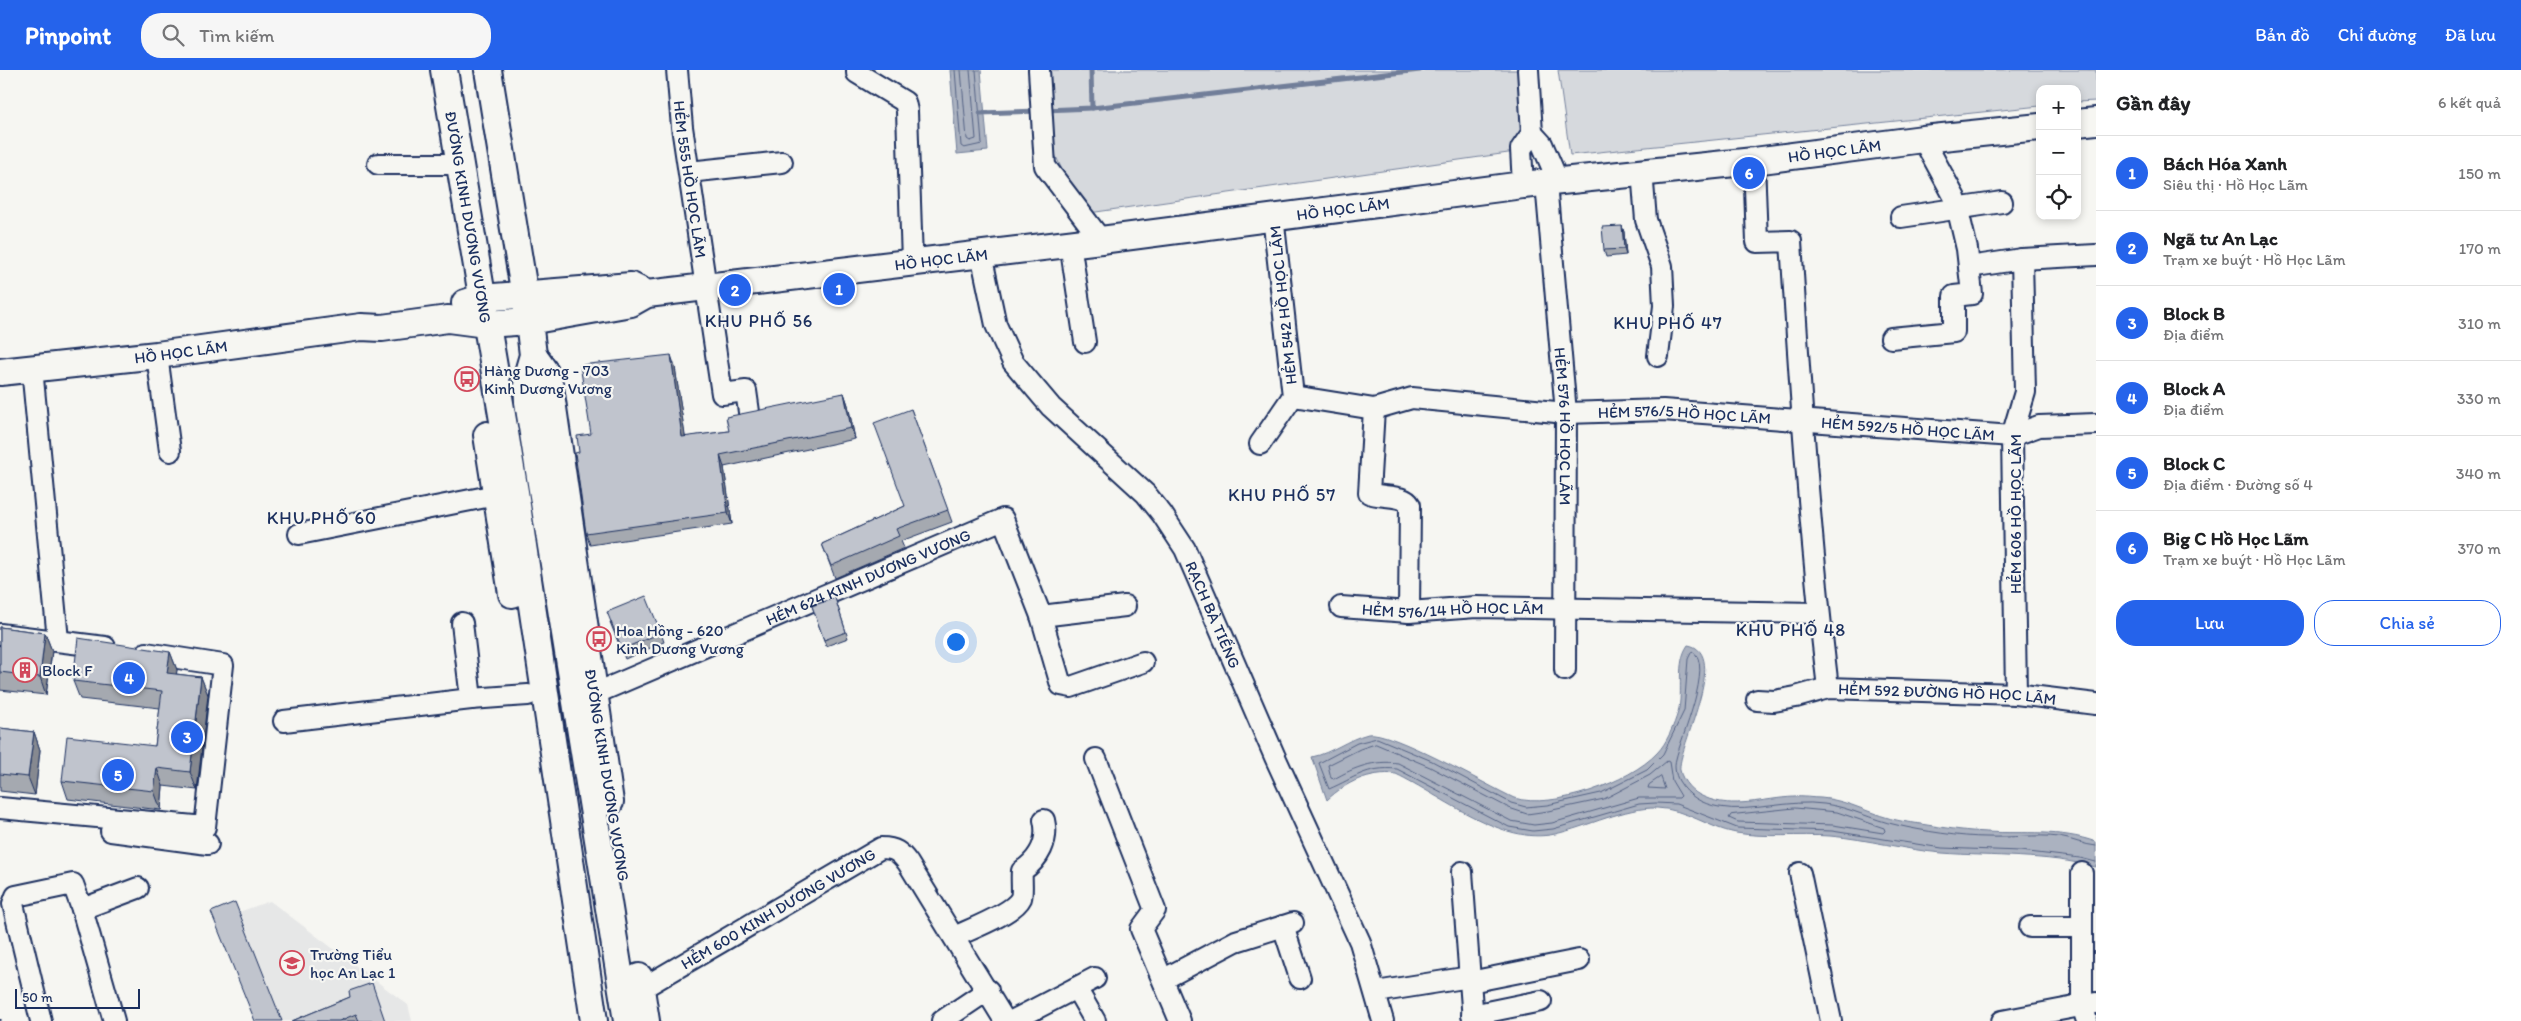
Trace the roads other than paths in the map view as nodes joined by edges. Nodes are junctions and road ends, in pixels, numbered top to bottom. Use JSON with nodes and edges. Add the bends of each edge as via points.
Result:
{"nodes":[{"id":1,"x":444,"y":70,"type":"edge"},
{"id":2,"x":488,"y":70,"type":"edge"},
{"id":3,"x":677,"y":70,"type":"edge"},
{"id":4,"x":857,"y":70,"type":"edge"},
{"id":5,"x":1039,"y":70,"type":"edge"},
{"id":6,"x":1528,"y":70,"type":"edge"},
{"id":7,"x":2096,"y":121,"type":"edge"},
{"id":8,"x":2081,"y":123,"type":"edge"},
{"id":9,"x":2036,"y":127,"type":"edge"},
{"id":10,"x":1532,"y":133,"type":"junction"},
{"id":11,"x":1923,"y":139,"type":"junction"},
{"id":12,"x":1754,"y":161,"type":"junction"},
{"id":13,"x":782,"y":162,"type":"dead end"},
{"id":14,"x":378,"y":164,"type":"dead end"},
{"id":15,"x":460,"y":164,"type":"junction"},
{"id":16,"x":689,"y":172,"type":"junction"},
{"id":17,"x":1642,"y":177,"type":"junction"},
{"id":18,"x":1542,"y":183,"type":"junction"},
{"id":19,"x":2002,"y":202,"type":"dead end"},
{"id":20,"x":1956,"y":204,"type":"junction"},
{"id":21,"x":1273,"y":216,"type":"junction"},
{"id":22,"x":1901,"y":217,"type":"dead end"},
{"id":23,"x":1101,"y":240,"type":"junction"},
{"id":24,"x":1070,"y":243,"type":"junction"},
{"id":25,"x":976,"y":255,"type":"junction"},
{"id":26,"x":2096,"y":255,"type":"edge"},
{"id":27,"x":2022,"y":258,"type":"junction"},
{"id":28,"x":912,"y":262,"type":"junction"},
{"id":29,"x":1969,"y":267,"type":"junction"},
{"id":30,"x":706,"y":287,"type":"junction"},
{"id":31,"x":648,"y":294,"type":"junction"},
{"id":32,"x":525,"y":295,"type":"junction"},
{"id":33,"x":481,"y":298,"type":"junction"},
{"id":34,"x":529,"y":321,"type":"junction"},
{"id":35,"x":486,"y":324,"type":"junction"},
{"id":36,"x":361,"y":327,"type":"junction"},
{"id":37,"x":1891,"y":338,"type":"dead end"},
{"id":38,"x":1084,"y":342,"type":"dead end"},
{"id":39,"x":157,"y":355,"type":"junction"},
{"id":40,"x":1658,"y":356,"type":"dead end"},
{"id":41,"x":492,"y":364,"type":"junction"},
{"id":42,"x":32,"y":368,"type":"junction"},
{"id":43,"x":0,"y":372,"type":"edge"},
{"id":44,"x":1293,"y":396,"type":"junction"},
{"id":45,"x":1374,"y":410,"type":"junction"},
{"id":46,"x":749,"y":412,"type":"edge"},
{"id":47,"x":1566,"y":413,"type":"junction"},
{"id":48,"x":1803,"y":420,"type":"junction"},
{"id":49,"x":2096,"y":424,"type":"edge"},
{"id":50,"x":2012,"y":436,"type":"junction"},
{"id":51,"x":1260,"y":444,"type":"dead end"},
{"id":52,"x":170,"y":451,"type":"dead end"},
{"id":53,"x":496,"y":495,"type":"junction"},
{"id":54,"x":299,"y":534,"type":"dead end"},
{"id":55,"x":1126,"y":606,"type":"dead end"},
{"id":56,"x":1341,"y":606,"type":"dead end"},
{"id":57,"x":1567,"y":610,"type":"junction"},
{"id":58,"x":1409,"y":612,"type":"junction"},
{"id":59,"x":1818,"y":613,"type":"junction"},
{"id":60,"x":1041,"y":616,"type":"junction"},
{"id":61,"x":462,"y":624,"type":"dead end"},
{"id":62,"x":0,"y":634,"type":"edge"},
{"id":63,"x":58,"y":640,"type":"junction"},
{"id":64,"x":1143,"y":662,"type":"dead end"},
{"id":65,"x":1565,"y":670,"type":"dead end"},
{"id":66,"x":1828,"y":688,"type":"junction"},
{"id":67,"x":2016,"y":694,"type":"junction"},
{"id":68,"x":528,"y":695,"type":"junction"},
{"id":69,"x":585,"y":698,"type":"junction"},
{"id":70,"x":470,"y":699,"type":"junction"},
{"id":71,"x":1757,"y":700,"type":"dead end"},
{"id":72,"x":2096,"y":704,"type":"edge"},
{"id":73,"x":284,"y":721,"type":"dead end"},
{"id":74,"x":1096,"y":759,"type":"dead end"},
{"id":75,"x":0,"y":808,"type":"edge"},
{"id":76,"x":0,"y":818,"type":"edge"},
{"id":77,"x":1044,"y":820,"type":"dead end"},
{"id":78,"x":208,"y":844,"type":"dead end"},
{"id":79,"x":1462,"y":872,"type":"dead end"},
{"id":80,"x":2082,"y":873,"type":"dead end"},
{"id":81,"x":1800,"y":874,"type":"dead end"},
{"id":82,"x":138,"y":888,"type":"dead end"},
{"id":83,"x":82,"y":909,"type":"junction"},
{"id":84,"x":2030,"y":927,"type":"dead end"},
{"id":85,"x":2082,"y":927,"type":"junction"},
{"id":86,"x":954,"y":937,"type":"junction"},
{"id":87,"x":1579,"y":960,"type":"dead end"},
{"id":88,"x":1096,"y":978,"type":"dead end"},
{"id":89,"x":1300,"y":978,"type":"dead end"},
{"id":90,"x":1164,"y":979,"type":"junction"},
{"id":91,"x":1470,"y":979,"type":"junction"},
{"id":92,"x":1076,"y":988,"type":"junction"},
{"id":93,"x":641,"y":989,"type":"junction"},
{"id":94,"x":988,"y":990,"type":"junction"},
{"id":95,"x":1376,"y":992,"type":"junction"},
{"id":96,"x":1541,"y":1001,"type":"dead end"},
{"id":97,"x":2088,"y":1010,"type":"edge"},
{"id":98,"x":1473,"y":1018,"type":"edge"},
{"id":99,"x":41,"y":1021,"type":"edge"},
{"id":100,"x":114,"y":1021,"type":"edge"},
{"id":101,"x":578,"y":1021,"type":"edge"},
{"id":102,"x":594,"y":1021,"type":"edge"},
{"id":103,"x":627,"y":1021,"type":"edge"},
{"id":104,"x":646,"y":1021,"type":"edge"},
{"id":105,"x":942,"y":1021,"type":"edge"},
{"id":106,"x":1005,"y":1021,"type":"edge"},
{"id":107,"x":1012,"y":1021,"type":"edge"},
{"id":108,"x":1095,"y":1021,"type":"edge"},
{"id":109,"x":1180,"y":1021,"type":"edge"},
{"id":110,"x":1372,"y":1021,"type":"edge"},
{"id":111,"x":1383,"y":1021,"type":"edge"},
{"id":112,"x":1831,"y":1021,"type":"edge"},
{"id":113,"x":2002,"y":1021,"type":"edge"}],
"edges":[{"from":1,"to":15,"type":"main road","name":"ĐƯỜNG KINH DƯƠNG VƯƠNG"},
{"from":2,"to":32,"type":"main road","name":"ĐƯỜNG KINH DƯƠNG VƯƠNG"},
{"from":3,"to":16,"type":"street","name":"HẺM 555 HỒ HỌC LÃM"},
{"from":4,"to":28,"type":"street","via":[[904,102],[907,111]]},
{"from":5,"to":23,"type":"street","via":[[1045,166]]},
{"from":6,"to":10,"type":"street"},
{"from":7,"to":8,"type":"main road"},
{"from":9,"to":11,"type":"main road","name":"HỒ HỌC LÃM"},
{"from":10,"to":18,"type":"street","via":[[1542,144]]},
{"from":10,"to":18,"type":"street","name":"HẺM 576 HỒ HỌC LÃM","via":[[1521,149]]},
{"from":11,"to":12,"type":"main road","name":"HỒ HỌC LÃM"},
{"from":11,"to":20,"type":"street"},
{"from":12,"to":17,"type":"main road","name":"HỒ HỌC LÃM"},
{"from":12,"to":48,"type":"street","name":"HẺM 592 ĐƯỜNG HỒ HỌC LÃM","via":[[1757,242],[1791,241]]},
{"from":13,"to":16,"type":"street"},
{"from":14,"to":15,"type":"street"},
{"from":15,"to":33,"type":"main road","name":"ĐƯỜNG KINH DƯƠNG VƯƠNG"},
{"from":16,"to":30,"type":"street","name":"HẺM 555 HỒ HỌC LÃM"},
{"from":17,"to":18,"type":"main road","name":"HỒ HỌC LÃM"},
{"from":17,"to":40,"type":"street","via":[[1644,209],[1662,266],[1664,306]]},
{"from":18,"to":21,"type":"main road","name":"HỒ HỌC LÃM"},
{"from":18,"to":47,"type":"street","name":"HẺM 576 HỒ HỌC LÃM"},
{"from":19,"to":20,"type":"street"},
{"from":20,"to":22,"type":"street"},
{"from":20,"to":29,"type":"street"},
{"from":21,"to":23,"type":"main road","name":"HỒ HỌC LÃM"},
{"from":21,"to":44,"type":"street","name":"HẺM 542 HỒ HỌC LÃM"},
{"from":23,"to":24,"type":"main road","name":"HỒ HỌC LÃM"},
{"from":24,"to":25,"type":"main road","name":"HỒ HỌC LÃM"},
{"from":24,"to":38,"type":"street"},
{"from":25,"to":28,"type":"main road","name":"HỒ HỌC LÃM"},
{"from":25,"to":95,"type":"street","name":"RẠCH BÀ TIẾNG","via":[[996,325],[1013,362],[1051,407],[1146,494],[1186,549],[1275,757],[1350,918]]},
{"from":25,"to":110,"type":"street","name":"RẠCH BÀ TIẾNG","via":[[986,328],[997,355],[1013,379],[1044,414],[1139,501],[1177,554],[1262,753],[1351,945]]},
{"from":26,"to":27,"type":"street"},
{"from":27,"to":29,"type":"street"},
{"from":27,"to":50,"type":"street","name":"HẺM 606 HỒ HỌC LÃM","via":[[2025,392]]},
{"from":28,"to":30,"type":"main road","name":"HỒ HỌC LÃM"},
{"from":29,"to":37,"type":"street","via":[[1972,294],[1954,296],[1954,332]]},
{"from":30,"to":31,"type":"main road","name":"HỒ HỌC LÃM"},
{"from":30,"to":46,"type":"street","name":"HẺM 555 HỒ HỌC LÃM","via":[[722,394],[746,391]]},
{"from":31,"to":32,"type":"main road","name":"HỒ HỌC LÃM","via":[[631,286]]},
{"from":31,"to":34,"type":"main road","name":"HỒ HỌC LÃM","via":[[631,303]]},
{"from":32,"to":33,"type":"main road","name":"HỒ HỌC LÃM"},
{"from":32,"to":34,"type":"main road","name":"ĐƯỜNG KINH DƯƠNG VƯƠNG"},
{"from":33,"to":35,"type":"main road","name":"ĐƯỜNG KINH DƯƠNG VƯƠNG"},
{"from":33,"to":36,"type":"main road","name":"HỒ HỌC LÃM","via":[[447,308],[372,320]]},
{"from":34,"to":35,"type":"main road","name":"HỒ HỌC LÃM"},
{"from":34,"to":69,"type":"main road","name":"ĐƯỜNG KINH DƯƠNG VƯƠNG","via":[[533,355],[527,389],[572,608]]},
{"from":35,"to":36,"type":"main road","name":"HỒ HỌC LÃM","via":[[448,319],[382,328]]},
{"from":35,"to":41,"type":"main road","name":"ĐƯỜNG KINH DƯƠNG VƯƠNG"},
{"from":36,"to":39,"type":"main road","name":"HỒ HỌC LÃM"},
{"from":39,"to":42,"type":"main road","name":"HỒ HỌC LÃM"},
{"from":39,"to":52,"type":"street"},
{"from":41,"to":53,"type":"main road","name":"ĐƯỜNG KINH DƯƠNG VƯƠNG","via":[[484,385],[483,403]]},
{"from":41,"to":102,"type":"main road","name":"ĐƯỜNG KINH DƯƠNG VƯƠNG","via":[[515,492]]},
{"from":42,"to":43,"type":"main road","name":"HỒ HỌC LÃM"},
{"from":42,"to":63,"type":"street"},
{"from":44,"to":45,"type":"street"},
{"from":44,"to":51,"type":"street","name":"HẺM 542 HỒ HỌC LÃM"},
{"from":45,"to":47,"type":"street","name":"HẺM 576/5 HỒ HỌC LÃM","via":[[1412,398]]},
{"from":45,"to":58,"type":"street","via":[[1369,493],[1403,498],[1410,505]]},
{"from":47,"to":48,"type":"street","name":"HẺM 576/5 HỒ HỌC LÃM","via":[[1663,410]]},
{"from":47,"to":57,"type":"street","name":"HẺM 576 HỒ HỌC LÃM"},
{"from":48,"to":50,"type":"street","name":"HẺM 592/5 HỒ HỌC LÃM"},
{"from":48,"to":59,"type":"street","name":"HẺM 592 ĐƯỜNG HỒ HỌC LÃM"},
{"from":49,"to":50,"type":"street","via":[[2039,426]]},
{"from":50,"to":67,"type":"street","name":"HẺM 606 HỒ HỌC LÃM"},
{"from":53,"to":54,"type":"street"},
{"from":53,"to":68,"type":"main road","name":"ĐƯỜNG KINH DƯƠNG VƯƠNG"},
{"from":55,"to":60,"type":"street"},
{"from":56,"to":58,"type":"street","name":"HẺM 576/14 HỒ HỌC LÃM"},
{"from":57,"to":58,"type":"street","name":"HẺM 576/14 HỒ HỌC LÃM","via":[[1476,607]]},
{"from":57,"to":59,"type":"street","name":"HẺM 576/14 HỒ HỌC LÃM"},
{"from":57,"to":65,"type":"street","name":"HẺM 576 HỒ HỌC LÃM"},
{"from":59,"to":66,"type":"street","name":"HẺM 592 ĐƯỜNG HỒ HỌC LÃM"},
{"from":60,"to":64,"type":"street","via":[[1064,687]]},
{"from":60,"to":69,"type":"street","name":"HẺM 624 KINH DƯƠNG VƯƠNG","via":[[1003,518]]},
{"from":61,"to":70,"type":"street"},
{"from":62,"to":63,"type":"street"},
{"from":63,"to":75,"type":"street","via":[[223,665],[205,827]]},
{"from":66,"to":67,"type":"street","name":"HẺM 592 ĐƯỜNG HỒ HỌC LÃM"},
{"from":66,"to":71,"type":"street","via":[[1774,701]]},
{"from":67,"to":72,"type":"street","name":"HẺM 592 ĐƯỜNG HỒ HỌC LÃM"},
{"from":68,"to":70,"type":"street"},
{"from":68,"to":101,"type":"main road","name":"ĐƯỜNG KINH DƯƠNG VƯƠNG"},
{"from":69,"to":93,"type":"main road","name":"ĐƯỜNG KINH DƯƠNG VƯƠNG"},
{"from":69,"to":103,"type":"main road","name":"ĐƯỜNG KINH DƯƠNG VƯƠNG"},
{"from":70,"to":73,"type":"street"},
{"from":74,"to":90,"type":"street","via":[[1155,910],[1141,929]]},
{"from":76,"to":78,"type":"street"},
{"from":77,"to":86,"type":"street","via":[[1047,831],[1042,847],[1035,862],[1022,871],[1022,895],[1016,906]]},
{"from":79,"to":91,"type":"street"},
{"from":80,"to":85,"type":"street"},
{"from":81,"to":112,"type":"street"},
{"from":82,"to":83,"type":"street"},
{"from":83,"to":99,"type":"street","via":[[72,884],[16,896],[12,904]]},
{"from":83,"to":100,"type":"street"},
{"from":84,"to":85,"type":"street"},
{"from":85,"to":97,"type":"street"},
{"from":86,"to":93,"type":"street","name":"HẺM 600 KINH DƯƠNG VƯƠNG","via":[[901,852],[881,848]]},
{"from":86,"to":94,"type":"street","name":"HẺM 600 KINH DƯƠNG VƯƠNG"},
{"from":87,"to":91,"type":"street"},
{"from":88,"to":92,"type":"street"},
{"from":89,"to":90,"type":"street","via":[[1288,925],[1236,941]]},
{"from":90,"to":109,"type":"street"},
{"from":91,"to":95,"type":"street"},
{"from":91,"to":98,"type":"street"},
{"from":92,"to":107,"type":"street"},
{"from":92,"to":108,"type":"street"},
{"from":93,"to":104,"type":"main road","name":"ĐƯỜNG KINH DƯƠNG VƯƠNG"},
{"from":94,"to":105,"type":"street"},
{"from":94,"to":106,"type":"street","name":"HẺM 600 KINH DƯƠNG VƯƠNG"},
{"from":95,"to":111,"type":"street","name":"RẠCH BÀ TIẾNG"},
{"from":96,"to":98,"type":"street"},
{"from":97,"to":113,"type":"street"}]}
